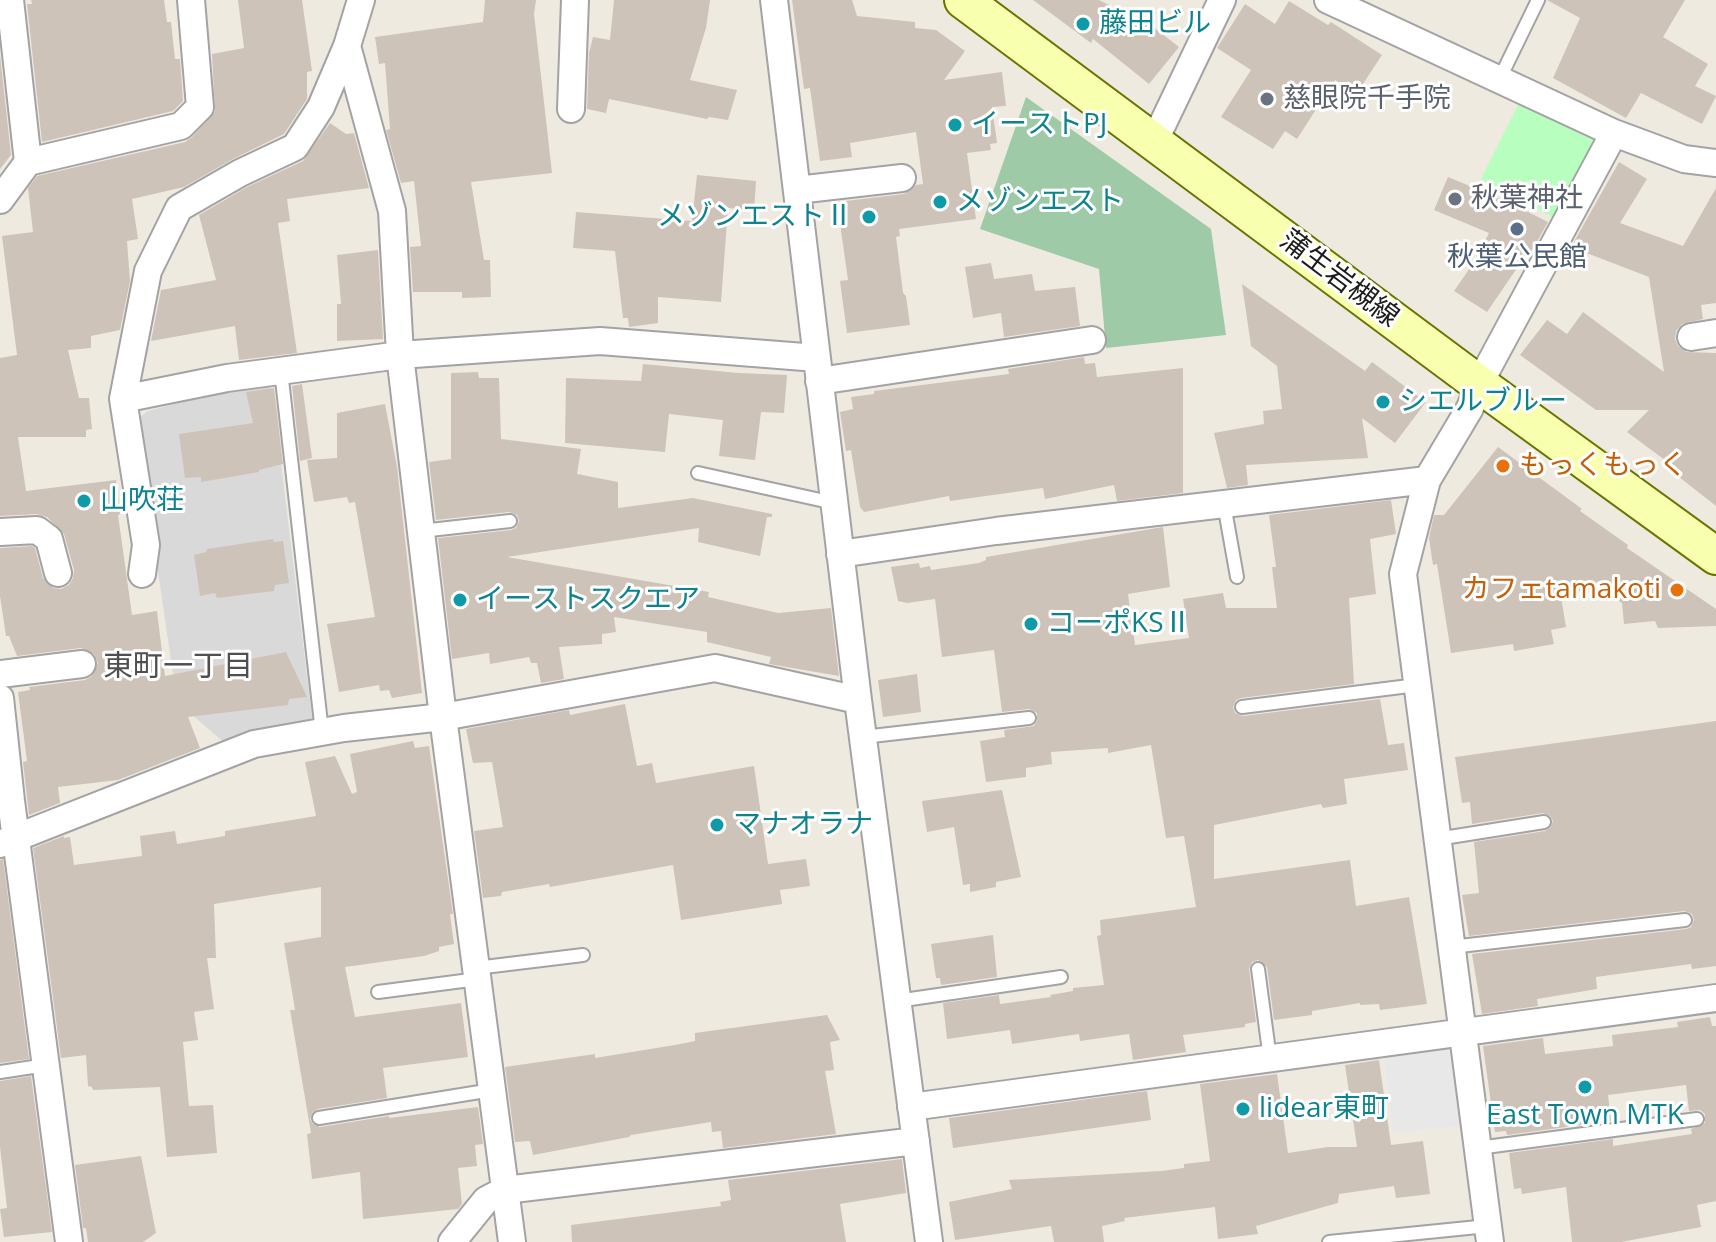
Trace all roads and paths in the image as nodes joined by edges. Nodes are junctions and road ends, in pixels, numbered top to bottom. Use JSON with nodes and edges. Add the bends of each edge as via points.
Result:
{"nodes":[{"id":1,"x":10,"y":0,"type":"edge"},
{"id":2,"x":191,"y":0,"type":"edge"},
{"id":3,"x":361,"y":0,"type":"edge"},
{"id":4,"x":575,"y":0,"type":"edge"},
{"id":5,"x":774,"y":0,"type":"edge"},
{"id":6,"x":963,"y":0,"type":"edge"},
{"id":7,"x":1222,"y":0,"type":"edge"},
{"id":8,"x":1328,"y":0,"type":"edge"},
{"id":9,"x":1538,"y":0,"type":"edge"},
{"id":10,"x":347,"y":46,"type":"junction"},
{"id":11,"x":1499,"y":80,"type":"junction"},
{"id":12,"x":571,"y":109,"type":"dead end"},
{"id":13,"x":1614,"y":133,"type":"junction"},
{"id":14,"x":1154,"y":142,"type":"junction"},
{"id":15,"x":28,"y":162,"type":"junction"},
{"id":16,"x":1716,"y":163,"type":"edge"},
{"id":17,"x":902,"y":178,"type":"dead end"},
{"id":18,"x":797,"y":190,"type":"junction"},
{"id":19,"x":0,"y":200,"type":"edge"},
{"id":20,"x":1092,"y":340,"type":"dead end"},
{"id":21,"x":400,"y":355,"type":"junction"},
{"id":22,"x":818,"y":369,"type":"junction"},
{"id":23,"x":281,"y":371,"type":"junction"},
{"id":24,"x":1479,"y":384,"type":"junction"},
{"id":25,"x":123,"y":399,"type":"junction"},
{"id":26,"x":698,"y":473,"type":"dead end"},
{"id":27,"x":1427,"y":480,"type":"junction"},
{"id":28,"x":834,"y":503,"type":"junction"},
{"id":29,"x":1224,"y":504,"type":"junction"},
{"id":30,"x":510,"y":521,"type":"dead end"},
{"id":31,"x":421,"y":531,"type":"junction"},
{"id":32,"x":0,"y":532,"type":"edge"},
{"id":33,"x":840,"y":554,"type":"junction"},
{"id":34,"x":1716,"y":556,"type":"edge"},
{"id":35,"x":58,"y":573,"type":"dead end"},
{"id":36,"x":142,"y":574,"type":"dead end"},
{"id":37,"x":1237,"y":577,"type":"dead end"},
{"id":38,"x":82,"y":664,"type":"dead end"},
{"id":39,"x":0,"y":674,"type":"edge"},
{"id":40,"x":1417,"y":685,"type":"junction"},
{"id":41,"x":0,"y":698,"type":"edge"},
{"id":42,"x":858,"y":700,"type":"junction"},
{"id":43,"x":1242,"y":707,"type":"dead end"},
{"id":44,"x":443,"y":717,"type":"junction"},
{"id":45,"x":1029,"y":718,"type":"dead end"},
{"id":46,"x":322,"y":732,"type":"junction"},
{"id":47,"x":863,"y":737,"type":"junction"},
{"id":48,"x":1544,"y":822,"type":"dead end"},
{"id":49,"x":1437,"y":839,"type":"junction"},
{"id":50,"x":8,"y":841,"type":"edge"},
{"id":51,"x":1685,"y":920,"type":"dead end"},
{"id":52,"x":1451,"y":947,"type":"junction"},
{"id":53,"x":583,"y":955,"type":"dead end"},
{"id":54,"x":1258,"y":969,"type":"dead end"},
{"id":55,"x":477,"y":973,"type":"junction"},
{"id":56,"x":1061,"y":977,"type":"dead end"},
{"id":57,"x":378,"y":992,"type":"dead end"},
{"id":58,"x":1716,"y":998,"type":"edge"},
{"id":59,"x":897,"y":1001,"type":"junction"},
{"id":60,"x":1462,"y":1033,"type":"junction"},
{"id":61,"x":1270,"y":1059,"type":"junction"},
{"id":62,"x":46,"y":1065,"type":"junction"},
{"id":63,"x":0,"y":1072,"type":"edge"},
{"id":64,"x":492,"y":1090,"type":"junction"},
{"id":65,"x":911,"y":1107,"type":"junction"},
{"id":66,"x":319,"y":1118,"type":"dead end"},
{"id":67,"x":1697,"y":1119,"type":"dead end"},
{"id":68,"x":916,"y":1141,"type":"junction"},
{"id":69,"x":1478,"y":1148,"type":"junction"},
{"id":70,"x":505,"y":1190,"type":"junction"},
{"id":71,"x":1489,"y":1234,"type":"edge"},
{"id":72,"x":69,"y":1242,"type":"edge"},
{"id":73,"x":452,"y":1242,"type":"edge"},
{"id":74,"x":512,"y":1242,"type":"edge"},
{"id":75,"x":929,"y":1242,"type":"edge"},
{"id":76,"x":1329,"y":1242,"type":"edge"}],
"edges":[{"from":1,"to":15,"type":"street"},
{"from":2,"to":15,"type":"street","via":[[200,107],[181,126]]},
{"from":3,"to":10,"type":"street"},
{"from":4,"to":12,"type":"street"},
{"from":5,"to":18,"type":"street"},
{"from":6,"to":14,"type":"main road","name":"蒲生岩槻線"},
{"from":7,"to":14,"type":"street"},
{"from":8,"to":11,"type":"street"},
{"from":9,"to":11,"type":"lane"},
{"from":10,"to":21,"type":"street","via":[[392,211]]},
{"from":10,"to":25,"type":"street","via":[[321,107],[295,147],[179,208],[148,271]]},
{"from":11,"to":13,"type":"street"},
{"from":13,"to":16,"type":"street","via":[[1684,159]]},
{"from":13,"to":24,"type":"street"},
{"from":14,"to":24,"type":"main road","name":"蒲生岩槻線"},
{"from":15,"to":19,"type":"street"},
{"from":17,"to":18,"type":"street"},
{"from":18,"to":22,"type":"street"},
{"from":20,"to":22,"type":"street"},
{"from":21,"to":22,"type":"street","via":[[600,341]]},
{"from":21,"to":23,"type":"street"},
{"from":21,"to":31,"type":"street"},
{"from":22,"to":28,"type":"street"},
{"from":23,"to":25,"type":"street"},
{"from":23,"to":46,"type":"lane"},
{"from":24,"to":27,"type":"street"},
{"from":24,"to":34,"type":"main road","name":"蒲生岩槻線"},
{"from":25,"to":36,"type":"street","via":[[146,545]]},
{"from":26,"to":28,"type":"lane"},
{"from":27,"to":29,"type":"street"},
{"from":27,"to":40,"type":"street","via":[[1403,574]]},
{"from":28,"to":33,"type":"street"},
{"from":29,"to":33,"type":"street"},
{"from":29,"to":37,"type":"lane"},
{"from":30,"to":31,"type":"lane"},
{"from":31,"to":44,"type":"street"},
{"from":32,"to":35,"type":"street","via":[[37,530],[49,539]]},
{"from":33,"to":42,"type":"street"},
{"from":38,"to":39,"type":"street"},
{"from":40,"to":43,"type":"lane"},
{"from":40,"to":49,"type":"street"},
{"from":41,"to":50,"type":"street"},
{"from":42,"to":44,"type":"street","via":[[715,668]]},
{"from":42,"to":47,"type":"street"},
{"from":44,"to":46,"type":"street"},
{"from":44,"to":55,"type":"street"},
{"from":45,"to":47,"type":"lane"},
{"from":46,"to":50,"type":"street","via":[[254,744]]},
{"from":47,"to":59,"type":"street"},
{"from":48,"to":49,"type":"lane"},
{"from":49,"to":52,"type":"street"},
{"from":50,"to":62,"type":"street"},
{"from":51,"to":52,"type":"lane"},
{"from":52,"to":60,"type":"street"},
{"from":53,"to":55,"type":"lane"},
{"from":54,"to":61,"type":"lane"},
{"from":55,"to":57,"type":"lane"},
{"from":55,"to":64,"type":"street"},
{"from":56,"to":59,"type":"lane"},
{"from":58,"to":60,"type":"street"},
{"from":59,"to":65,"type":"street"},
{"from":60,"to":61,"type":"street"},
{"from":60,"to":69,"type":"street"},
{"from":61,"to":65,"type":"street"},
{"from":62,"to":63,"type":"lane"},
{"from":62,"to":72,"type":"street"},
{"from":64,"to":66,"type":"lane"},
{"from":64,"to":70,"type":"street"},
{"from":65,"to":68,"type":"street"},
{"from":67,"to":69,"type":"lane"},
{"from":68,"to":70,"type":"street"},
{"from":68,"to":75,"type":"street"},
{"from":69,"to":71,"type":"street"},
{"from":70,"to":73,"type":"street","via":[[486,1200]]},
{"from":70,"to":74,"type":"street"},
{"from":71,"to":76,"type":"lane"}]}
